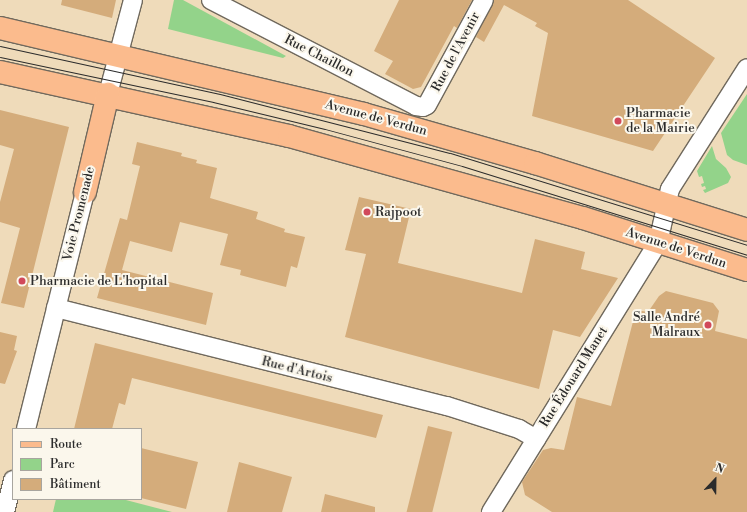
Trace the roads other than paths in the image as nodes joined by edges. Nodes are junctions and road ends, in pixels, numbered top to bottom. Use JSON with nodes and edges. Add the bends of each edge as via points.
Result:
{"nodes":[{"id":1,"x":133,"y":0,"type":"edge"},
{"id":2,"x":211,"y":0,"type":"edge"},
{"id":3,"x":484,"y":0,"type":"edge"},
{"id":4,"x":0,"y":28,"type":"edge"},
{"id":5,"x":119,"y":56,"type":"junction"},
{"id":6,"x":747,"y":68,"type":"edge"},
{"id":7,"x":0,"y":72,"type":"edge"},
{"id":8,"x":108,"y":94,"type":"junction"},
{"id":9,"x":428,"y":105,"type":"joint"},
{"id":10,"x":85,"y":192,"type":"joint"},
{"id":11,"x":664,"y":205,"type":"junction"},
{"id":12,"x":747,"y":230,"type":"edge"},
{"id":13,"x":658,"y":243,"type":"junction"},
{"id":14,"x":747,"y":270,"type":"edge"},
{"id":15,"x":56,"y":308,"type":"junction"},
{"id":16,"x":26,"y":428,"type":"edge"},
{"id":17,"x":536,"y":439,"type":"junction"},
{"id":18,"x":12,"y":484,"type":"edge"},
{"id":19,"x":5,"y":512,"type":"edge"},
{"id":20,"x":493,"y":512,"type":"edge"}],
"edges":[{"from":1,"to":5,"type":"street","name":"Voie Promenade"},
{"from":2,"to":9,"type":"street","name":"Rue Chaillon","via":[[416,106]]},
{"from":3,"to":9,"type":"street","name":"Rue de l'Avenir"},
{"from":4,"to":5,"type":"main road","name":"Avenue de Verdun"},
{"from":5,"to":8,"type":"street","name":"Voie Promenade"},
{"from":5,"to":11,"type":"main road","name":"Avenue de Verdun","via":[[364,114],[535,163]]},
{"from":6,"to":11,"type":"street","via":[[670,188]]},
{"from":7,"to":8,"type":"main road","name":"Avenue de Verdun"},
{"from":8,"to":10,"type":"main road","name":"Voie Promenade"},
{"from":8,"to":13,"type":"main road","name":"Avenue de Verdun","via":[[289,136],[431,174],[583,218]]},
{"from":10,"to":15,"type":"street","name":"Voie Promenade"},
{"from":11,"to":12,"type":"main road","name":"Avenue de Verdun"},
{"from":11,"to":13,"type":"street"},
{"from":13,"to":14,"type":"main road","name":"Avenue de Verdun"},
{"from":13,"to":17,"type":"street","name":"Rue Édouard Manet"},
{"from":15,"to":16,"type":"street","name":"Voie Promenade"},
{"from":15,"to":17,"type":"street","name":"Rue d'Artois","via":[[447,406],[519,429]]},
{"from":17,"to":20,"type":"street","name":"Rue Édouard Manet"},
{"from":18,"to":19,"type":"street"}]}
